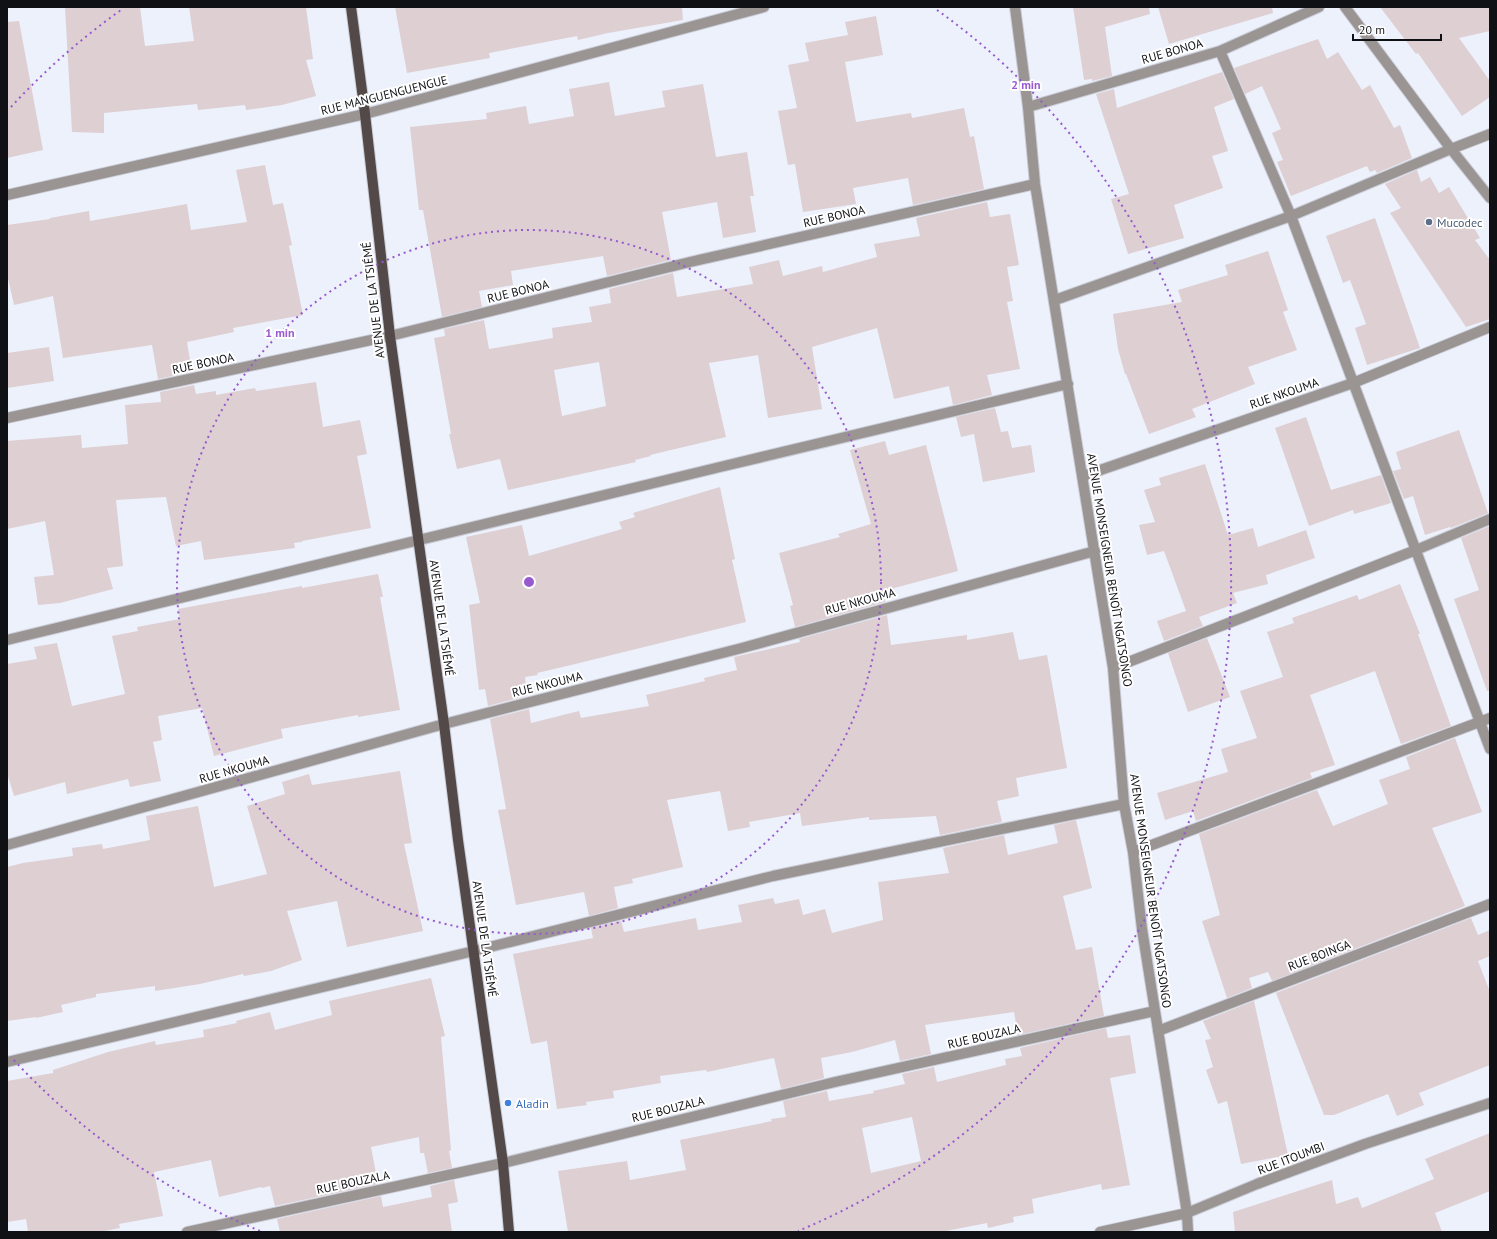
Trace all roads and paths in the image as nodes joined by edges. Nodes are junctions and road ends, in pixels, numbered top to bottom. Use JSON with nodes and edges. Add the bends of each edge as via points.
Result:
{"nodes":[{"id":1,"x":350,"y":7,"type":"edge"},
{"id":2,"x":764,"y":7,"type":"edge"},
{"id":3,"x":1014,"y":7,"type":"edge"},
{"id":4,"x":1319,"y":7,"type":"edge"},
{"id":5,"x":1345,"y":7,"type":"edge"},
{"id":6,"x":1220,"y":51,"type":"junction"},
{"id":7,"x":1028,"y":107,"type":"junction"},
{"id":8,"x":365,"y":114,"type":"junction"},
{"id":9,"x":1490,"y":134,"type":"edge"},
{"id":10,"x":1450,"y":148,"type":"junction"},
{"id":11,"x":1035,"y":184,"type":"junction"},
{"id":12,"x":7,"y":195,"type":"edge"},
{"id":13,"x":1490,"y":198,"type":"edge"},
{"id":14,"x":1292,"y":216,"type":"junction"},
{"id":15,"x":1054,"y":300,"type":"junction"},
{"id":16,"x":1490,"y":327,"type":"edge"},
{"id":17,"x":390,"y":336,"type":"junction"},
{"id":18,"x":1353,"y":383,"type":"junction"},
{"id":19,"x":1068,"y":384,"type":"junction"},
{"id":20,"x":7,"y":418,"type":"edge"},
{"id":21,"x":1083,"y":476,"type":"junction"},
{"id":22,"x":1490,"y":519,"type":"edge"},
{"id":23,"x":418,"y":540,"type":"junction"},
{"id":24,"x":1095,"y":550,"type":"junction"},
{"id":25,"x":1416,"y":550,"type":"junction"},
{"id":26,"x":7,"y":640,"type":"edge"},
{"id":27,"x":1113,"y":668,"type":"junction"},
{"id":28,"x":1490,"y":718,"type":"edge"},
{"id":29,"x":1480,"y":722,"type":"junction"},
{"id":30,"x":444,"y":724,"type":"junction"},
{"id":31,"x":1490,"y":749,"type":"edge"},
{"id":32,"x":1124,"y":804,"type":"junction"},
{"id":33,"x":7,"y":845,"type":"edge"},
{"id":34,"x":1133,"y":852,"type":"junction"},
{"id":35,"x":1490,"y":904,"type":"edge"},
{"id":36,"x":474,"y":951,"type":"junction"},
{"id":37,"x":1155,"y":1011,"type":"junction"},
{"id":38,"x":1158,"y":1031,"type":"junction"},
{"id":39,"x":7,"y":1062,"type":"edge"},
{"id":40,"x":1490,"y":1103,"type":"edge"},
{"id":41,"x":503,"y":1163,"type":"junction"},
{"id":42,"x":1187,"y":1213,"type":"junction"},
{"id":43,"x":187,"y":1232,"type":"edge"},
{"id":44,"x":509,"y":1232,"type":"edge"},
{"id":45,"x":1100,"y":1232,"type":"edge"},
{"id":46,"x":1188,"y":1232,"type":"edge"}],
"edges":[{"from":1,"to":8,"type":"main road","name":"AVENUE DE LA TSIÉMÉ"},
{"from":2,"to":8,"type":"street","name":"RUE MANGUENGUENGUE"},
{"from":3,"to":7,"type":"street","name":"AVENUE MONSEIGNEUR BENOÎT NGATSONGO"},
{"from":4,"to":6,"type":"street","name":"RUE BONOA"},
{"from":5,"to":10,"type":"street"},
{"from":6,"to":7,"type":"street","name":"RUE BONOA"},
{"from":6,"to":14,"type":"street"},
{"from":7,"to":11,"type":"street","name":"AVENUE MONSEIGNEUR BENOÎT NGATSONGO"},
{"from":8,"to":12,"type":"street","name":"RUE MANGUENGUENGUE"},
{"from":8,"to":17,"type":"main road","name":"AVENUE DE LA TSIÉMÉ"},
{"from":9,"to":10,"type":"street"},
{"from":10,"to":13,"type":"street"},
{"from":10,"to":14,"type":"street"},
{"from":11,"to":15,"type":"street","name":"AVENUE MONSEIGNEUR BENOÎT NGATSONGO"},
{"from":11,"to":17,"type":"street","name":"RUE BONOA","via":[[690,262]]},
{"from":14,"to":15,"type":"street"},
{"from":14,"to":18,"type":"street"},
{"from":15,"to":19,"type":"street","name":"AVENUE MONSEIGNEUR BENOÎT NGATSONGO"},
{"from":16,"to":18,"type":"street","name":"RUE NKOUMA"},
{"from":17,"to":20,"type":"street","name":"RUE BONOA"},
{"from":17,"to":23,"type":"main road","name":"AVENUE DE LA TSIÉMÉ"},
{"from":18,"to":21,"type":"street","name":"RUE NKOUMA"},
{"from":18,"to":25,"type":"street"},
{"from":19,"to":21,"type":"street","name":"AVENUE MONSEIGNEUR BENOÎT NGATSONGO"},
{"from":19,"to":23,"type":"street"},
{"from":21,"to":24,"type":"street","name":"AVENUE MONSEIGNEUR BENOÎT NGATSONGO"},
{"from":22,"to":25,"type":"street"},
{"from":23,"to":26,"type":"street"},
{"from":23,"to":30,"type":"main road","name":"AVENUE DE LA TSIÉMÉ"},
{"from":24,"to":27,"type":"street","name":"AVENUE MONSEIGNEUR BENOÎT NGATSONGO"},
{"from":24,"to":30,"type":"street","name":"RUE NKOUMA","via":[[742,648]]},
{"from":25,"to":27,"type":"street"},
{"from":25,"to":29,"type":"street"},
{"from":27,"to":32,"type":"street","name":"AVENUE MONSEIGNEUR BENOÎT NGATSONGO"},
{"from":28,"to":29,"type":"street"},
{"from":29,"to":31,"type":"street"},
{"from":29,"to":34,"type":"street"},
{"from":30,"to":33,"type":"street","name":"RUE NKOUMA"},
{"from":30,"to":36,"type":"main road","name":"AVENUE DE LA TSIÉMÉ"},
{"from":32,"to":34,"type":"street","name":"AVENUE MONSEIGNEUR BENOÎT NGATSONGO"},
{"from":32,"to":36,"type":"street","via":[[773,876]]},
{"from":34,"to":37,"type":"street","name":"AVENUE MONSEIGNEUR BENOÎT NGATSONGO"},
{"from":35,"to":38,"type":"street","name":"RUE BOINGA"},
{"from":36,"to":39,"type":"street"},
{"from":36,"to":41,"type":"main road","name":"AVENUE DE LA TSIÉMÉ"},
{"from":37,"to":38,"type":"street","name":"AVENUE MONSEIGNEUR BENOÎT NGATSONGO"},
{"from":37,"to":41,"type":"street","name":"RUE BOUZALA","via":[[835,1082]]},
{"from":38,"to":42,"type":"street","name":"AVENUE MONSEIGNEUR BENOÎT NGATSONGO"},
{"from":40,"to":42,"type":"street","name":"RUE ITOUMBI","via":[[1364,1144]]},
{"from":41,"to":43,"type":"street","name":"RUE BOUZALA"},
{"from":41,"to":44,"type":"main road","name":"AVENUE DE LA TSIÉMÉ"},
{"from":42,"to":45,"type":"street","name":"RUE ITOUMBI"},
{"from":42,"to":46,"type":"street","name":"AVENUE MONSEIGNEUR BENOÎT NGATSONGO"}]}
